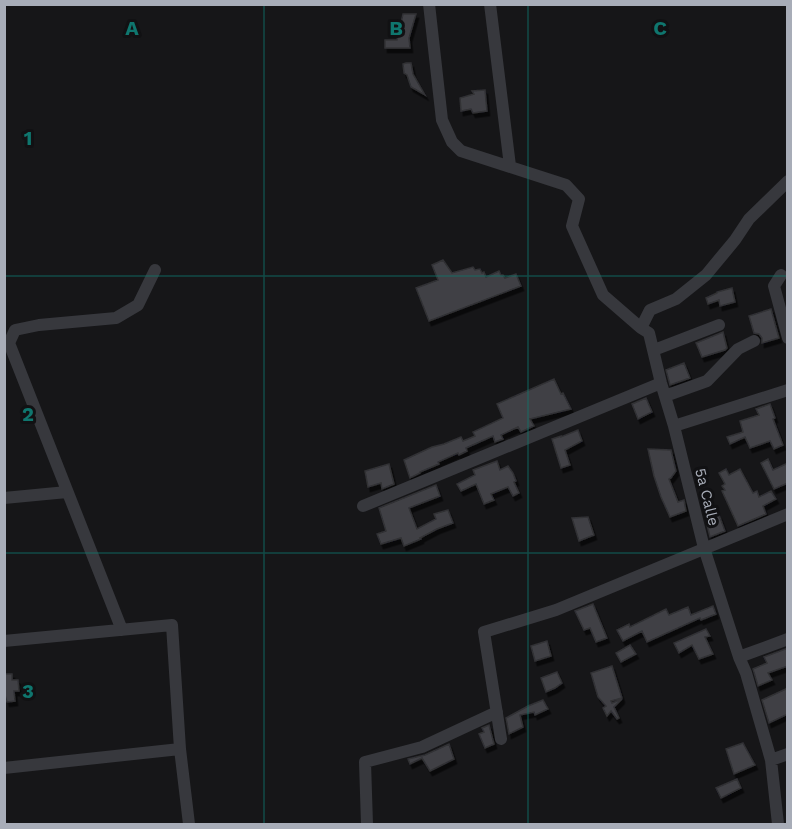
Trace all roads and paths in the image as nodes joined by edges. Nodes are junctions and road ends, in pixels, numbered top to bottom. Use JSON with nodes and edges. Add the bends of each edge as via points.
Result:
{"nodes":[{"id":1,"x":429,"y":4,"type":"edge"},
{"id":2,"x":490,"y":4,"type":"edge"},
{"id":3,"x":510,"y":166,"type":"junction"},
{"id":4,"x":788,"y":181,"type":"edge"},
{"id":5,"x":155,"y":270,"type":"dead end"},
{"id":6,"x":781,"y":275,"type":"dead end"},
{"id":7,"x":719,"y":325,"type":"dead end"},
{"id":8,"x":641,"y":328,"type":"junction"},
{"id":9,"x":788,"y":338,"type":"edge"},
{"id":10,"x":754,"y":341,"type":"dead end"},
{"id":11,"x":654,"y":350,"type":"junction"},
{"id":12,"x":661,"y":383,"type":"junction"},
{"id":13,"x":788,"y":390,"type":"edge"},
{"id":14,"x":665,"y":396,"type":"junction"},
{"id":15,"x":674,"y":426,"type":"junction"},
{"id":16,"x":67,"y":492,"type":"junction"},
{"id":17,"x":4,"y":498,"type":"edge"},
{"id":18,"x":363,"y":506,"type":"dead end"},
{"id":19,"x":788,"y":514,"type":"edge"},
{"id":20,"x":704,"y":548,"type":"junction"},
{"id":21,"x":122,"y":630,"type":"junction"},
{"id":22,"x":788,"y":639,"type":"edge"},
{"id":23,"x":4,"y":641,"type":"edge"},
{"id":24,"x":739,"y":657,"type":"junction"},
{"id":25,"x":497,"y":712,"type":"junction"},
{"id":26,"x":501,"y":739,"type":"dead end"},
{"id":27,"x":180,"y":749,"type":"junction"},
{"id":28,"x":788,"y":754,"type":"edge"},
{"id":29,"x":771,"y":760,"type":"junction"},
{"id":30,"x":4,"y":768,"type":"edge"},
{"id":31,"x":189,"y":825,"type":"edge"},
{"id":32,"x":367,"y":825,"type":"edge"},
{"id":33,"x":778,"y":825,"type":"edge"}],
"edges":[{"from":1,"to":3,"type":"street","via":[[442,120],[452,142],[461,151]]},
{"from":2,"to":3,"type":"street"},
{"from":3,"to":8,"type":"street","name":"5a Calle","via":[[566,186],[579,199],[572,226],[603,295]]},
{"from":4,"to":8,"type":"street","via":[[749,219],[706,275],[676,298],[650,310]]},
{"from":5,"to":16,"type":"street","via":[[138,305],[116,318],[15,330],[9,343]]},
{"from":6,"to":9,"type":"street","via":[[774,286]]},
{"from":7,"to":11,"type":"street"},
{"from":8,"to":11,"type":"street","name":"5a Calle","via":[[649,333]]},
{"from":10,"to":14,"type":"street","via":[[738,350],[707,381]]},
{"from":11,"to":12,"type":"street","name":"5a Calle"},
{"from":12,"to":14,"type":"street","name":"5a Calle"},
{"from":12,"to":18,"type":"street"},
{"from":13,"to":15,"type":"street"},
{"from":14,"to":15,"type":"street","name":"5a Calle"},
{"from":15,"to":20,"type":"street","name":"5a Calle"},
{"from":16,"to":17,"type":"street"},
{"from":16,"to":21,"type":"street"},
{"from":19,"to":20,"type":"street"},
{"from":20,"to":24,"type":"street","name":"5a Calle"},
{"from":20,"to":25,"type":"street","via":[[556,610],[484,632]]},
{"from":21,"to":23,"type":"street"},
{"from":21,"to":27,"type":"street","via":[[172,626]]},
{"from":22,"to":24,"type":"street"},
{"from":24,"to":29,"type":"street","name":"5a Calle"},
{"from":25,"to":26,"type":"street"},
{"from":25,"to":32,"type":"street","via":[[422,747],[365,762]]},
{"from":27,"to":30,"type":"street"},
{"from":27,"to":31,"type":"street"},
{"from":28,"to":29,"type":"street"},
{"from":29,"to":33,"type":"street","name":"5a Calle"}]}
